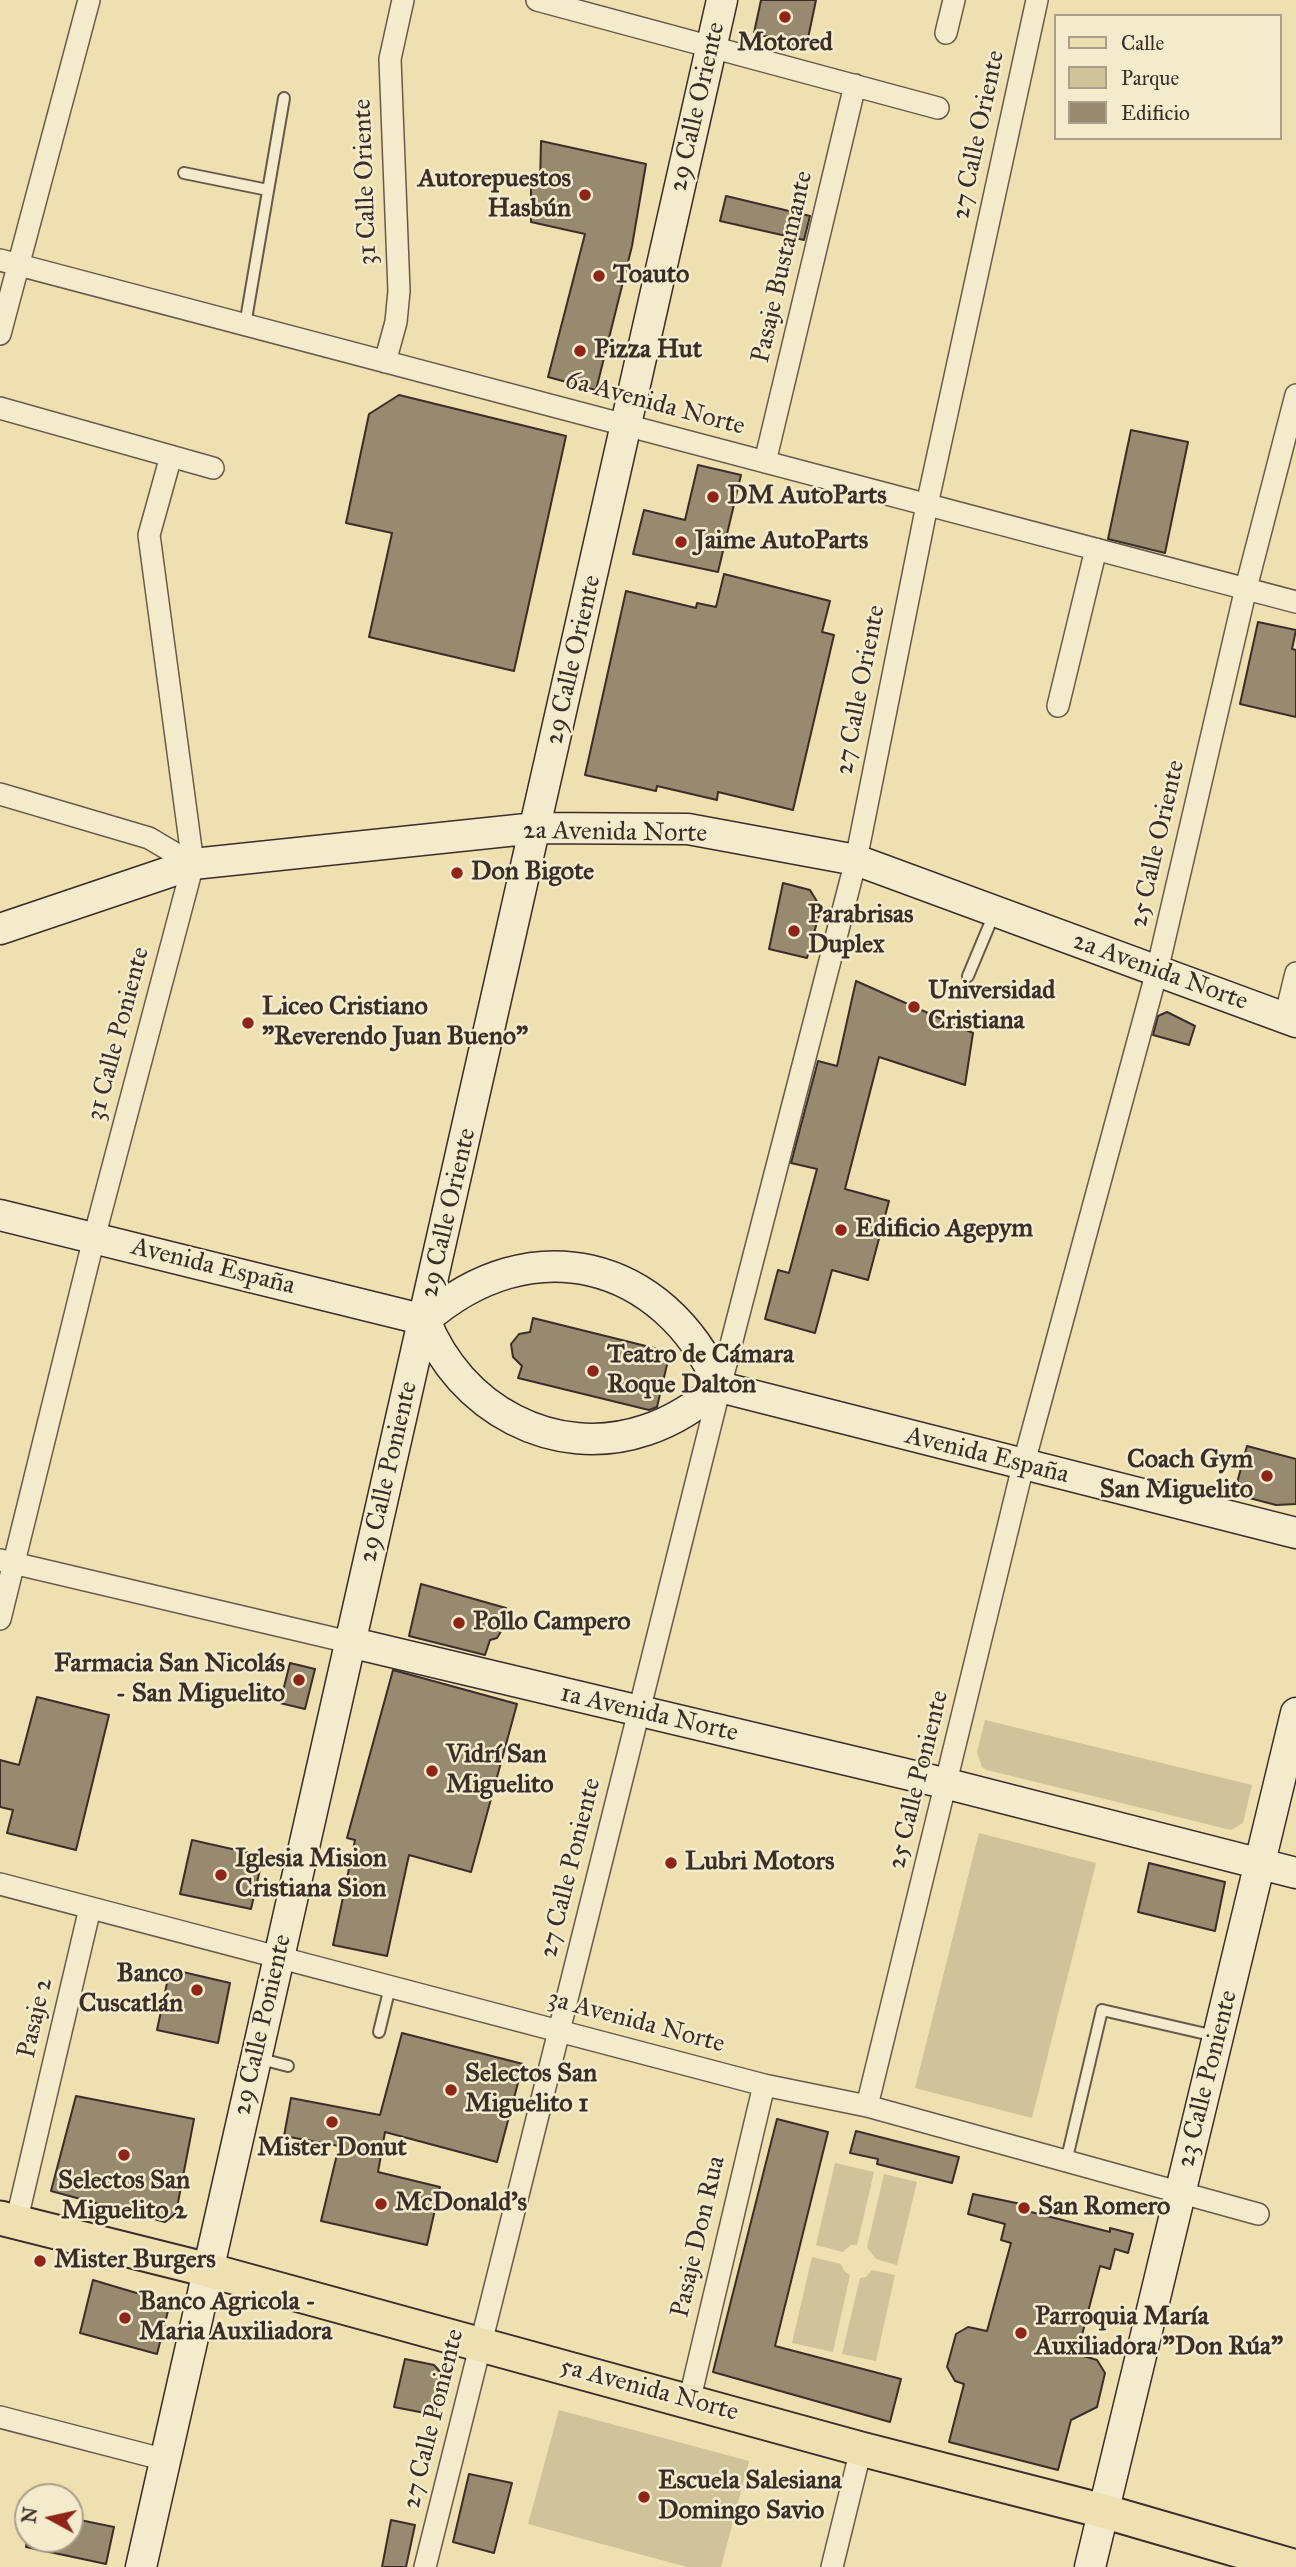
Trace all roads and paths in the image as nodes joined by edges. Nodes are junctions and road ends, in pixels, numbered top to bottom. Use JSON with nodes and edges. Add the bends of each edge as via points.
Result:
{"nodes":[{"id":1,"x":89,"y":0,"type":"edge"},
{"id":2,"x":403,"y":0,"type":"edge"},
{"id":3,"x":537,"y":0,"type":"edge"},
{"id":4,"x":722,"y":0,"type":"edge"},
{"id":5,"x":954,"y":0,"type":"edge"},
{"id":6,"x":1037,"y":0,"type":"edge"},
{"id":7,"x":946,"y":33,"type":"dead end"},
{"id":8,"x":712,"y":46,"type":"junction"},
{"id":9,"x":855,"y":85,"type":"junction"},
{"id":10,"x":284,"y":98,"type":"dead end"},
{"id":11,"x":938,"y":107,"type":"dead end"},
{"id":12,"x":184,"y":173,"type":"dead end"},
{"id":13,"x":268,"y":190,"type":"junction"},
{"id":14,"x":9,"y":263,"type":"edge"},
{"id":15,"x":245,"y":325,"type":"junction"},
{"id":16,"x":0,"y":334,"type":"edge"},
{"id":17,"x":386,"y":362,"type":"junction"},
{"id":18,"x":1296,"y":395,"type":"edge"},
{"id":19,"x":0,"y":408,"type":"edge"},
{"id":20,"x":627,"y":425,"type":"junction"},
{"id":21,"x":171,"y":456,"type":"junction"},
{"id":22,"x":765,"y":462,"type":"junction"},
{"id":23,"x":213,"y":468,"type":"dead end"},
{"id":24,"x":927,"y":505,"type":"junction"},
{"id":25,"x":1096,"y":549,"type":"junction"},
{"id":26,"x":1246,"y":588,"type":"junction"},
{"id":27,"x":1296,"y":602,"type":"edge"},
{"id":28,"x":1058,"y":706,"type":"dead end"},
{"id":29,"x":0,"y":794,"type":"edge"},
{"id":30,"x":537,"y":828,"type":"junction"},
{"id":31,"x":856,"y":860,"type":"junction"},
{"id":32,"x":194,"y":863,"type":"junction"},
{"id":33,"x":995,"y":911,"type":"junction"},
{"id":34,"x":0,"y":929,"type":"edge"},
{"id":35,"x":1157,"y":971,"type":"junction"},
{"id":36,"x":1296,"y":973,"type":"edge"},
{"id":37,"x":968,"y":975,"type":"dead end"},
{"id":38,"x":1290,"y":1020,"type":"edge"},
{"id":39,"x":0,"y":1216,"type":"edge"},
{"id":40,"x":94,"y":1238,"type":"junction"},
{"id":41,"x":425,"y":1320,"type":"junction"},
{"id":42,"x":720,"y":1387,"type":"junction"},
{"id":43,"x":1023,"y":1466,"type":"junction"},
{"id":44,"x":1296,"y":1533,"type":"edge"},
{"id":45,"x":7,"y":1562,"type":"edge"},
{"id":46,"x":0,"y":1619,"type":"edge"},
{"id":47,"x":349,"y":1642,"type":"junction"},
{"id":48,"x":639,"y":1712,"type":"junction"},
{"id":49,"x":1296,"y":1713,"type":"edge"},
{"id":50,"x":948,"y":1784,"type":"junction"},
{"id":51,"x":1259,"y":1865,"type":"junction"},
{"id":52,"x":1296,"y":1873,"type":"edge"},
{"id":53,"x":0,"y":1884,"type":"edge"},
{"id":54,"x":90,"y":1908,"type":"junction"},
{"id":55,"x":278,"y":1957,"type":"junction"},
{"id":56,"x":390,"y":1987,"type":"junction"},
{"id":57,"x":559,"y":2031,"type":"junction"},
{"id":58,"x":379,"y":2032,"type":"dead end"},
{"id":59,"x":1218,"y":2037,"type":"junction"},
{"id":60,"x":256,"y":2058,"type":"junction"},
{"id":61,"x":288,"y":2066,"type":"dead end"},
{"id":62,"x":764,"y":2085,"type":"junction"},
{"id":63,"x":867,"y":2106,"type":"junction"},
{"id":64,"x":1066,"y":2162,"type":"junction"},
{"id":65,"x":1180,"y":2194,"type":"junction"},
{"id":66,"x":1258,"y":2214,"type":"dead end"},
{"id":67,"x":8,"y":2220,"type":"edge"},
{"id":68,"x":208,"y":2270,"type":"junction"},
{"id":69,"x":482,"y":2345,"type":"junction"},
{"id":70,"x":689,"y":2402,"type":"junction"},
{"id":71,"x":0,"y":2417,"type":"edge"},
{"id":72,"x":861,"y":2449,"type":"junction"},
{"id":73,"x":166,"y":2460,"type":"junction"},
{"id":74,"x":1103,"y":2511,"type":"junction"},
{"id":75,"x":141,"y":2567,"type":"edge"},
{"id":76,"x":425,"y":2567,"type":"edge"},
{"id":77,"x":832,"y":2567,"type":"edge"},
{"id":78,"x":1090,"y":2567,"type":"edge"},
{"id":79,"x":1296,"y":2567,"type":"edge"}],
"edges":[{"from":1,"to":14,"type":"street"},
{"from":2,"to":17,"type":"street","name":"31 Calle Oriente","via":[[390,59],[399,291]]},
{"from":3,"to":8,"type":"street"},
{"from":4,"to":8,"type":"street","name":"29 Calle Oriente"},
{"from":5,"to":7,"type":"street"},
{"from":6,"to":24,"type":"street","name":"27 Calle Oriente"},
{"from":8,"to":9,"type":"street"},
{"from":8,"to":20,"type":"street","name":"29 Calle Oriente"},
{"from":9,"to":11,"type":"street"},
{"from":9,"to":22,"type":"street","name":"Pasaje Bustamante"},
{"from":10,"to":13,"type":"lane"},
{"from":12,"to":13,"type":"lane"},
{"from":13,"to":15,"type":"lane"},
{"from":14,"to":15,"type":"street","name":"6a Avenida Norte"},
{"from":14,"to":16,"type":"street"},
{"from":15,"to":17,"type":"street","name":"6a Avenida Norte"},
{"from":17,"to":20,"type":"street","name":"6a Avenida Norte"},
{"from":18,"to":26,"type":"street","name":"25 Calle Oriente"},
{"from":19,"to":21,"type":"street"},
{"from":20,"to":22,"type":"street","name":"6a Avenida Norte"},
{"from":20,"to":30,"type":"street","name":"29 Calle Oriente"},
{"from":21,"to":23,"type":"street"},
{"from":21,"to":32,"type":"street","name":"31 Calle Poniente","via":[[149,535]]},
{"from":22,"to":24,"type":"street","name":"6a Avenida Norte"},
{"from":24,"to":25,"type":"street","name":"6a Avenida Norte"},
{"from":24,"to":31,"type":"street","name":"27 Calle Oriente"},
{"from":25,"to":26,"type":"street","name":"6a Avenida Norte"},
{"from":25,"to":28,"type":"street"},
{"from":26,"to":27,"type":"street","name":"6a Avenida Norte"},
{"from":26,"to":35,"type":"street","name":"25 Calle Oriente"},
{"from":29,"to":32,"type":"street","via":[[149,838]]},
{"from":30,"to":31,"type":"street","name":"2a Avenida Norte","via":[[688,829]]},
{"from":30,"to":32,"type":"street","name":"2a Avenida Norte"},
{"from":30,"to":41,"type":"street","name":"29 Calle Oriente"},
{"from":31,"to":33,"type":"street","name":"2a Avenida Norte"},
{"from":31,"to":42,"type":"street","name":"27 Calle Oriente"},
{"from":32,"to":34,"type":"street","name":"2a Avenida Norte"},
{"from":32,"to":40,"type":"street","name":"31 Calle Poniente"},
{"from":33,"to":35,"type":"street","name":"2a Avenida Norte"},
{"from":33,"to":37,"type":"lane"},
{"from":35,"to":38,"type":"street","name":"2a Avenida Norte"},
{"from":35,"to":43,"type":"street","name":"25 Calle Oriente"},
{"from":36,"to":38,"type":"street"},
{"from":39,"to":40,"type":"street","name":"Avenida España"},
{"from":40,"to":41,"type":"street","name":"Avenida España"},
{"from":40,"to":45,"type":"street","name":"31 Calle Poniente"},
{"from":41,"to":42,"type":"street","via":[[449,1367],[477,1397],[512,1420],[564,1437],[618,1437],[645,1431],[671,1420]]},
{"from":41,"to":42,"type":"street","via":[[446,1302],[495,1276],[522,1269],[578,1268],[630,1285],[665,1308],[694,1338]]},
{"from":41,"to":47,"type":"street","name":"29 Calle Poniente"},
{"from":42,"to":43,"type":"street","name":"Avenida España"},
{"from":42,"to":48,"type":"street","name":"27 Calle Poniente"},
{"from":43,"to":44,"type":"street","name":"Avenida España"},
{"from":43,"to":50,"type":"street","name":"25 Calle Poniente"},
{"from":45,"to":46,"type":"street","name":"31 Calle Poniente"},
{"from":45,"to":47,"type":"street","name":"1a Avenida Norte"},
{"from":47,"to":48,"type":"street","name":"1a Avenida Norte"},
{"from":47,"to":55,"type":"street","name":"29 Calle Poniente"},
{"from":48,"to":50,"type":"street","name":"1a Avenida Norte"},
{"from":48,"to":57,"type":"street","name":"27 Calle Poniente"},
{"from":49,"to":51,"type":"street","name":"23 Calle Poniente"},
{"from":50,"to":51,"type":"street","name":"1a Avenida Norte"},
{"from":50,"to":63,"type":"street","name":"25 Calle Poniente"},
{"from":51,"to":52,"type":"street","name":"1a Avenida Norte"},
{"from":51,"to":59,"type":"street","name":"23 Calle Poniente"},
{"from":53,"to":54,"type":"street","name":"3a Avenida Norte"},
{"from":54,"to":55,"type":"street","name":"3a Avenida Norte"},
{"from":54,"to":67,"type":"street","name":"Pasaje 2"},
{"from":55,"to":56,"type":"street","name":"3a Avenida Norte"},
{"from":55,"to":60,"type":"street","name":"29 Calle Poniente"},
{"from":56,"to":57,"type":"street","name":"3a Avenida Norte"},
{"from":56,"to":58,"type":"lane"},
{"from":57,"to":62,"type":"street","name":"3a Avenida Norte"},
{"from":57,"to":69,"type":"street","name":"27 Calle Poniente"},
{"from":59,"to":64,"type":"lane","via":[[1102,2010]]},
{"from":59,"to":65,"type":"street","name":"23 Calle Poniente"},
{"from":60,"to":61,"type":"lane"},
{"from":60,"to":68,"type":"street","name":"29 Calle Poniente"},
{"from":62,"to":63,"type":"street","name":"3a Avenida Norte"},
{"from":62,"to":70,"type":"street","name":"Pasaje Don Rua"},
{"from":63,"to":64,"type":"street","name":"3a Avenida Norte"},
{"from":64,"to":65,"type":"street","name":"3a Avenida Norte"},
{"from":65,"to":66,"type":"street","name":"3a Avenida Norte"},
{"from":65,"to":74,"type":"street","name":"23 Calle Poniente"},
{"from":67,"to":68,"type":"main road","name":"5a Avenida Norte"},
{"from":68,"to":69,"type":"main road","name":"5a Avenida Norte"},
{"from":68,"to":73,"type":"street","name":"29 Calle Poniente"},
{"from":69,"to":70,"type":"main road","name":"5a Avenida Norte"},
{"from":69,"to":76,"type":"street","name":"27 Calle Poniente"},
{"from":70,"to":72,"type":"main road","name":"5a Avenida Norte"},
{"from":71,"to":73,"type":"street"},
{"from":72,"to":74,"type":"main road","name":"5a Avenida Norte"},
{"from":72,"to":77,"type":"street"},
{"from":73,"to":75,"type":"street","name":"29 Calle Poniente"},
{"from":74,"to":78,"type":"street","name":"23 Calle Poniente"},
{"from":74,"to":79,"type":"main road","name":"5a Avenida Norte"}]}
